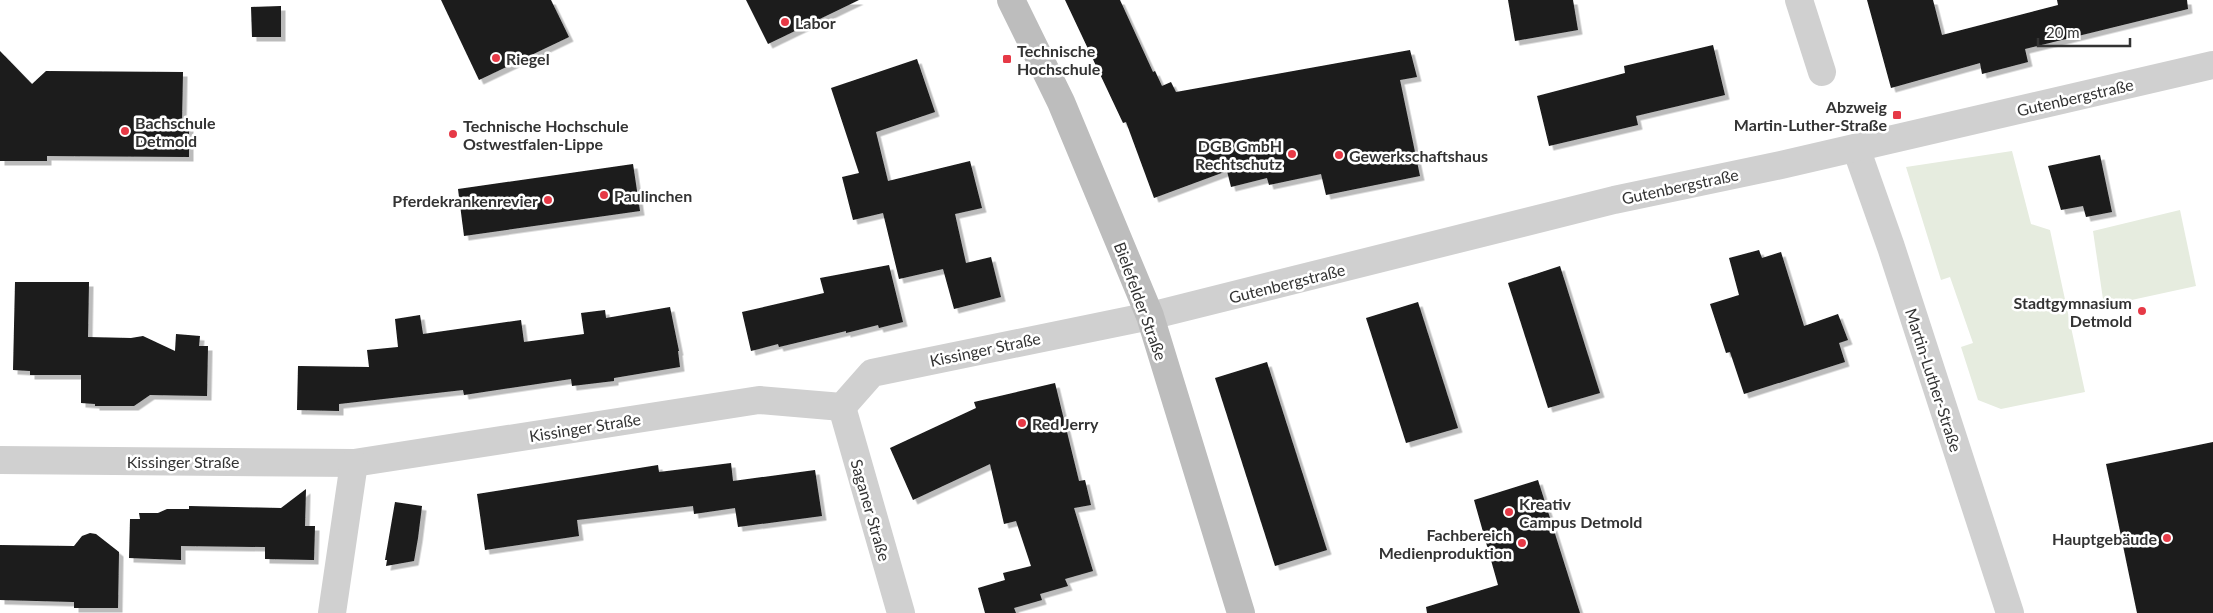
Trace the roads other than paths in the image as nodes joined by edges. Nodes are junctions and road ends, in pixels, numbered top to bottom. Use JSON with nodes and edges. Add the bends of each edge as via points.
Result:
{"nodes":[{"id":1,"x":1011,"y":0,"type":"edge"},
{"id":2,"x":1799,"y":0,"type":"edge"},
{"id":3,"x":2213,"y":65,"type":"edge"},
{"id":4,"x":1822,"y":72,"type":"dead end"},
{"id":5,"x":1856,"y":148,"type":"junction"},
{"id":6,"x":1150,"y":316,"type":"junction"},
{"id":7,"x":842,"y":407,"type":"junction"},
{"id":8,"x":0,"y":460,"type":"edge"},
{"id":9,"x":354,"y":463,"type":"junction"},
{"id":10,"x":332,"y":613,"type":"edge"},
{"id":11,"x":901,"y":613,"type":"edge"},
{"id":12,"x":1241,"y":613,"type":"edge"},
{"id":13,"x":2010,"y":613,"type":"edge"}],
"edges":[{"from":1,"to":6,"type":"main road","name":"Bielefelder Straße","via":[[1061,102]]},
{"from":2,"to":4,"type":"street"},
{"from":3,"to":5,"type":"street","name":"Gutenbergstraße"},
{"from":5,"to":6,"type":"street","name":"Gutenbergstraße","via":[[1614,200]]},
{"from":5,"to":13,"type":"street","name":"Martin-Luther-Straße"},
{"from":6,"to":7,"type":"street","name":"Kissinger Straße","via":[[872,373]]},
{"from":6,"to":12,"type":"main road","name":"Bielefelder Straße"},
{"from":7,"to":9,"type":"street","name":"Kissinger Straße","via":[[759,400]]},
{"from":7,"to":11,"type":"street","name":"Saganer Straße"},
{"from":8,"to":9,"type":"street","name":"Kissinger Straße"},
{"from":9,"to":10,"type":"street"}]}
